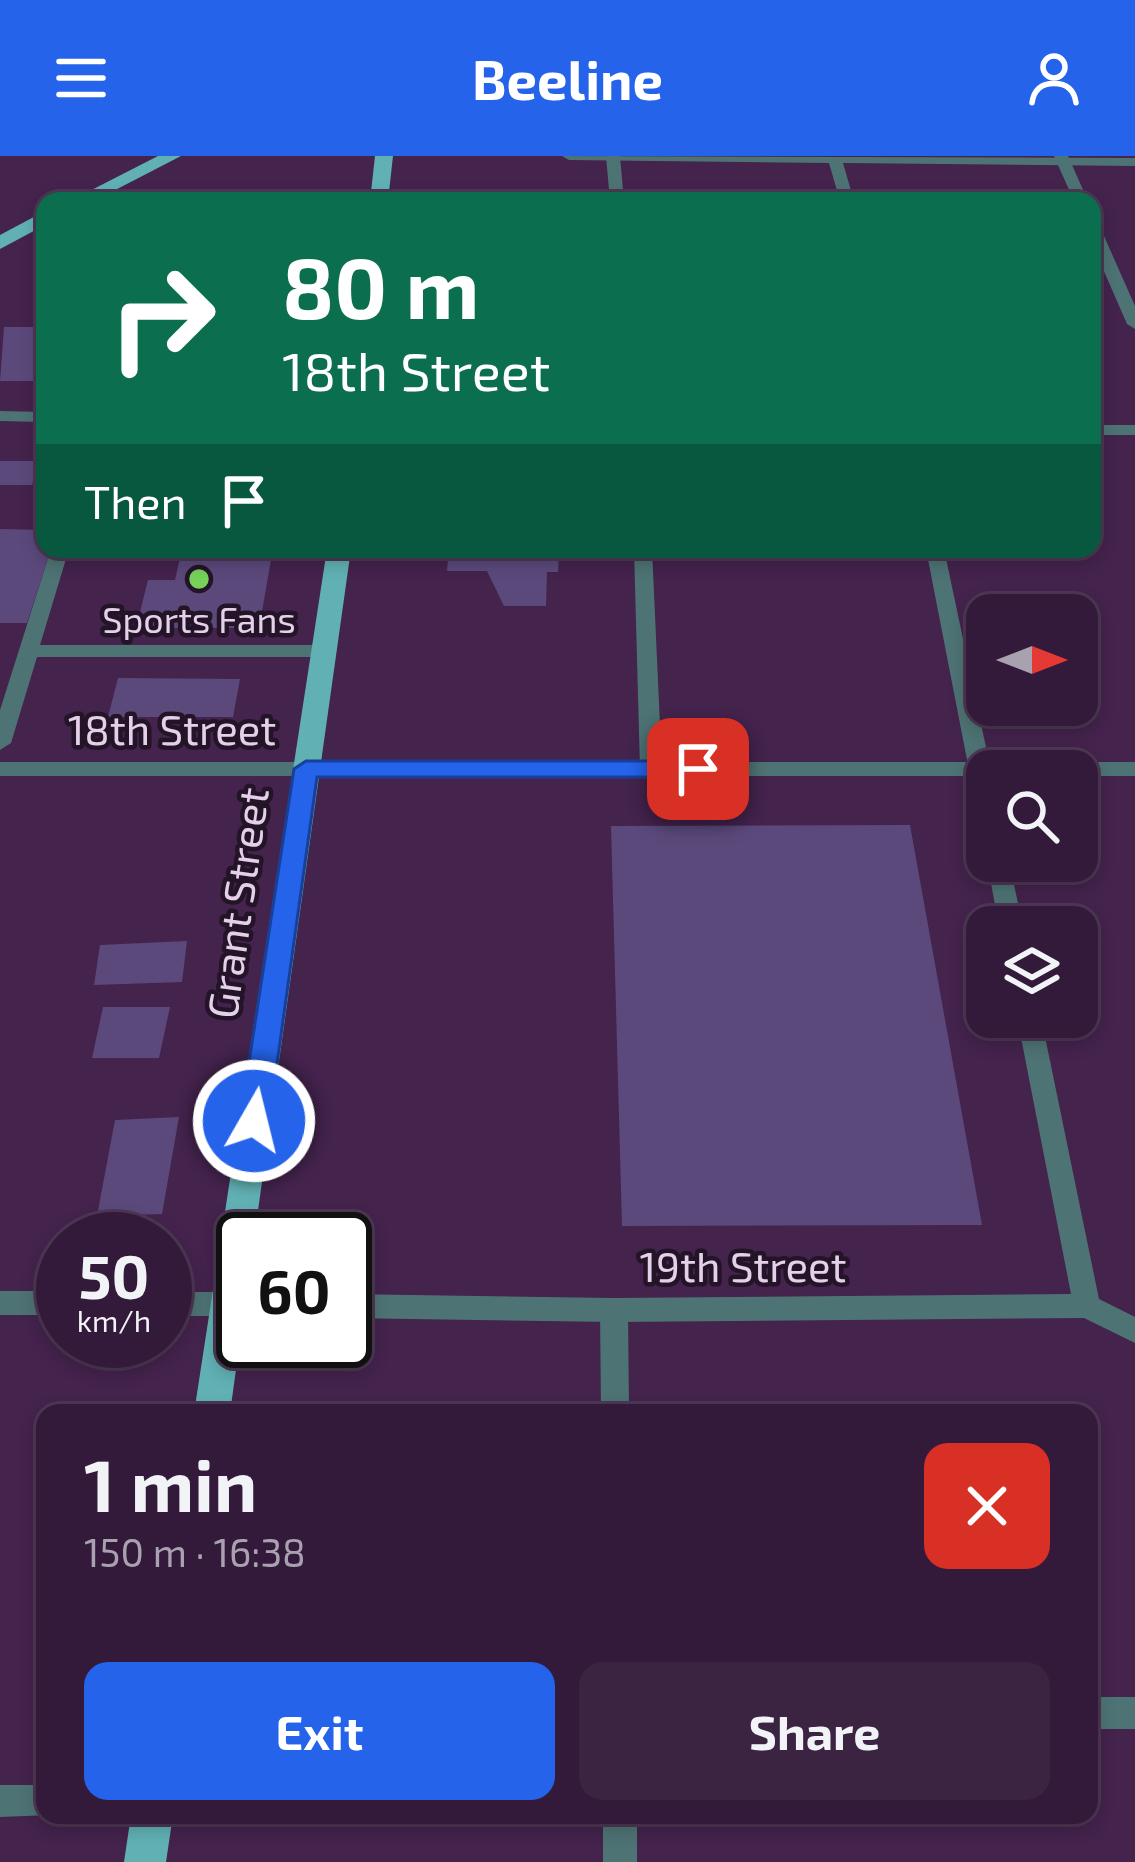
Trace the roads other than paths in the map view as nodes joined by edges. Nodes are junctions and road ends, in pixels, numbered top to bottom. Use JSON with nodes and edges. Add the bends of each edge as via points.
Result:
{"nodes":[{"id":1,"x":172,"y":156,"type":"edge"},
{"id":2,"x":384,"y":156,"type":"edge"},
{"id":3,"x":569,"y":156,"type":"edge"},
{"id":4,"x":613,"y":156,"type":"edge"},
{"id":5,"x":834,"y":156,"type":"edge"},
{"id":6,"x":1062,"y":159,"type":"edge"},
{"id":7,"x":1135,"y":162,"type":"edge"},
{"id":8,"x":97,"y":192,"type":"edge"},
{"id":9,"x":380,"y":192,"type":"edge"},
{"id":10,"x":616,"y":192,"type":"edge"},
{"id":11,"x":844,"y":192,"type":"edge"},
{"id":12,"x":1077,"y":192,"type":"edge"},
{"id":13,"x":36,"y":223,"type":"edge"},
{"id":14,"x":0,"y":243,"type":"edge"},
{"id":15,"x":1101,"y":247,"type":"edge"},
{"id":16,"x":1135,"y":324,"type":"edge"},
{"id":17,"x":0,"y":416,"type":"edge"},
{"id":18,"x":36,"y":417,"type":"edge"},
{"id":19,"x":1101,"y":430,"type":"edge"},
{"id":20,"x":1135,"y":430,"type":"edge"},
{"id":21,"x":57,"y":558,"type":"edge"},
{"id":22,"x":338,"y":558,"type":"edge"},
{"id":23,"x":643,"y":558,"type":"edge"},
{"id":24,"x":937,"y":558,"type":"edge"},
{"id":25,"x":29,"y":651,"type":"junction"},
{"id":26,"x":324,"y":651,"type":"junction"},
{"id":27,"x":0,"y":743,"type":"edge"},
{"id":28,"x":976,"y":750,"type":"edge"},
{"id":29,"x":0,"y":769,"type":"edge"},
{"id":30,"x":306,"y":769,"type":"junction"},
{"id":31,"x":651,"y":769,"type":"junction"},
{"id":32,"x":966,"y":769,"type":"edge"},
{"id":33,"x":1098,"y":769,"type":"edge"},
{"id":34,"x":1135,"y":769,"type":"edge"},
{"id":35,"x":1033,"y":1038,"type":"edge"},
{"id":36,"x":247,"y":1212,"type":"edge"},
{"id":37,"x":0,"y":1303,"type":"edge"},
{"id":38,"x":36,"y":1303,"type":"edge"},
{"id":39,"x":372,"y":1306,"type":"edge"},
{"id":40,"x":1088,"y":1306,"type":"junction"},
{"id":41,"x":614,"y":1310,"type":"junction"},
{"id":42,"x":1135,"y":1331,"type":"edge"},
{"id":43,"x":221,"y":1368,"type":"edge"},
{"id":44,"x":214,"y":1404,"type":"edge"},
{"id":45,"x":615,"y":1404,"type":"edge"},
{"id":46,"x":1135,"y":1712,"type":"edge"},
{"id":47,"x":1098,"y":1713,"type":"edge"},
{"id":48,"x":0,"y":1801,"type":"edge"},
{"id":49,"x":36,"y":1802,"type":"edge"},
{"id":50,"x":151,"y":1824,"type":"edge"},
{"id":51,"x":620,"y":1824,"type":"edge"},
{"id":52,"x":145,"y":1862,"type":"edge"},
{"id":53,"x":620,"y":1862,"type":"edge"}],
"edges":[{"from":1,"to":8,"type":"main road"},
{"from":2,"to":9,"type":"main road"},
{"from":3,"to":4,"type":"street"},
{"from":4,"to":5,"type":"street"},
{"from":4,"to":10,"type":"street"},
{"from":5,"to":6,"type":"street"},
{"from":5,"to":11,"type":"street"},
{"from":6,"to":7,"type":"street"},
{"from":6,"to":12,"type":"street"},
{"from":13,"to":14,"type":"main road"},
{"from":15,"to":16,"type":"street"},
{"from":17,"to":18,"type":"street"},
{"from":19,"to":20,"type":"street"},
{"from":21,"to":25,"type":"street"},
{"from":22,"to":26,"type":"main road","name":"Grant Street"},
{"from":23,"to":31,"type":"street"},
{"from":24,"to":28,"type":"street"},
{"from":25,"to":26,"type":"street"},
{"from":25,"to":27,"type":"street"},
{"from":26,"to":30,"type":"main road","name":"Grant Street"},
{"from":29,"to":30,"type":"street","name":"18th Street"},
{"from":30,"to":31,"type":"street","name":"18th Street"},
{"from":30,"to":36,"type":"main road","name":"Grant Street"},
{"from":31,"to":32,"type":"street","name":"18th Street"},
{"from":33,"to":34,"type":"street","name":"18th Street"},
{"from":35,"to":40,"type":"street"},
{"from":37,"to":38,"type":"street"},
{"from":39,"to":41,"type":"street","name":"19th Street"},
{"from":40,"to":41,"type":"street","name":"19th Street"},
{"from":40,"to":42,"type":"street","name":"19th Street"},
{"from":41,"to":45,"type":"street"},
{"from":43,"to":44,"type":"main road","name":"Grant Street"},
{"from":46,"to":47,"type":"street"},
{"from":48,"to":49,"type":"street"},
{"from":50,"to":52,"type":"main road"},
{"from":51,"to":53,"type":"street"}]}
